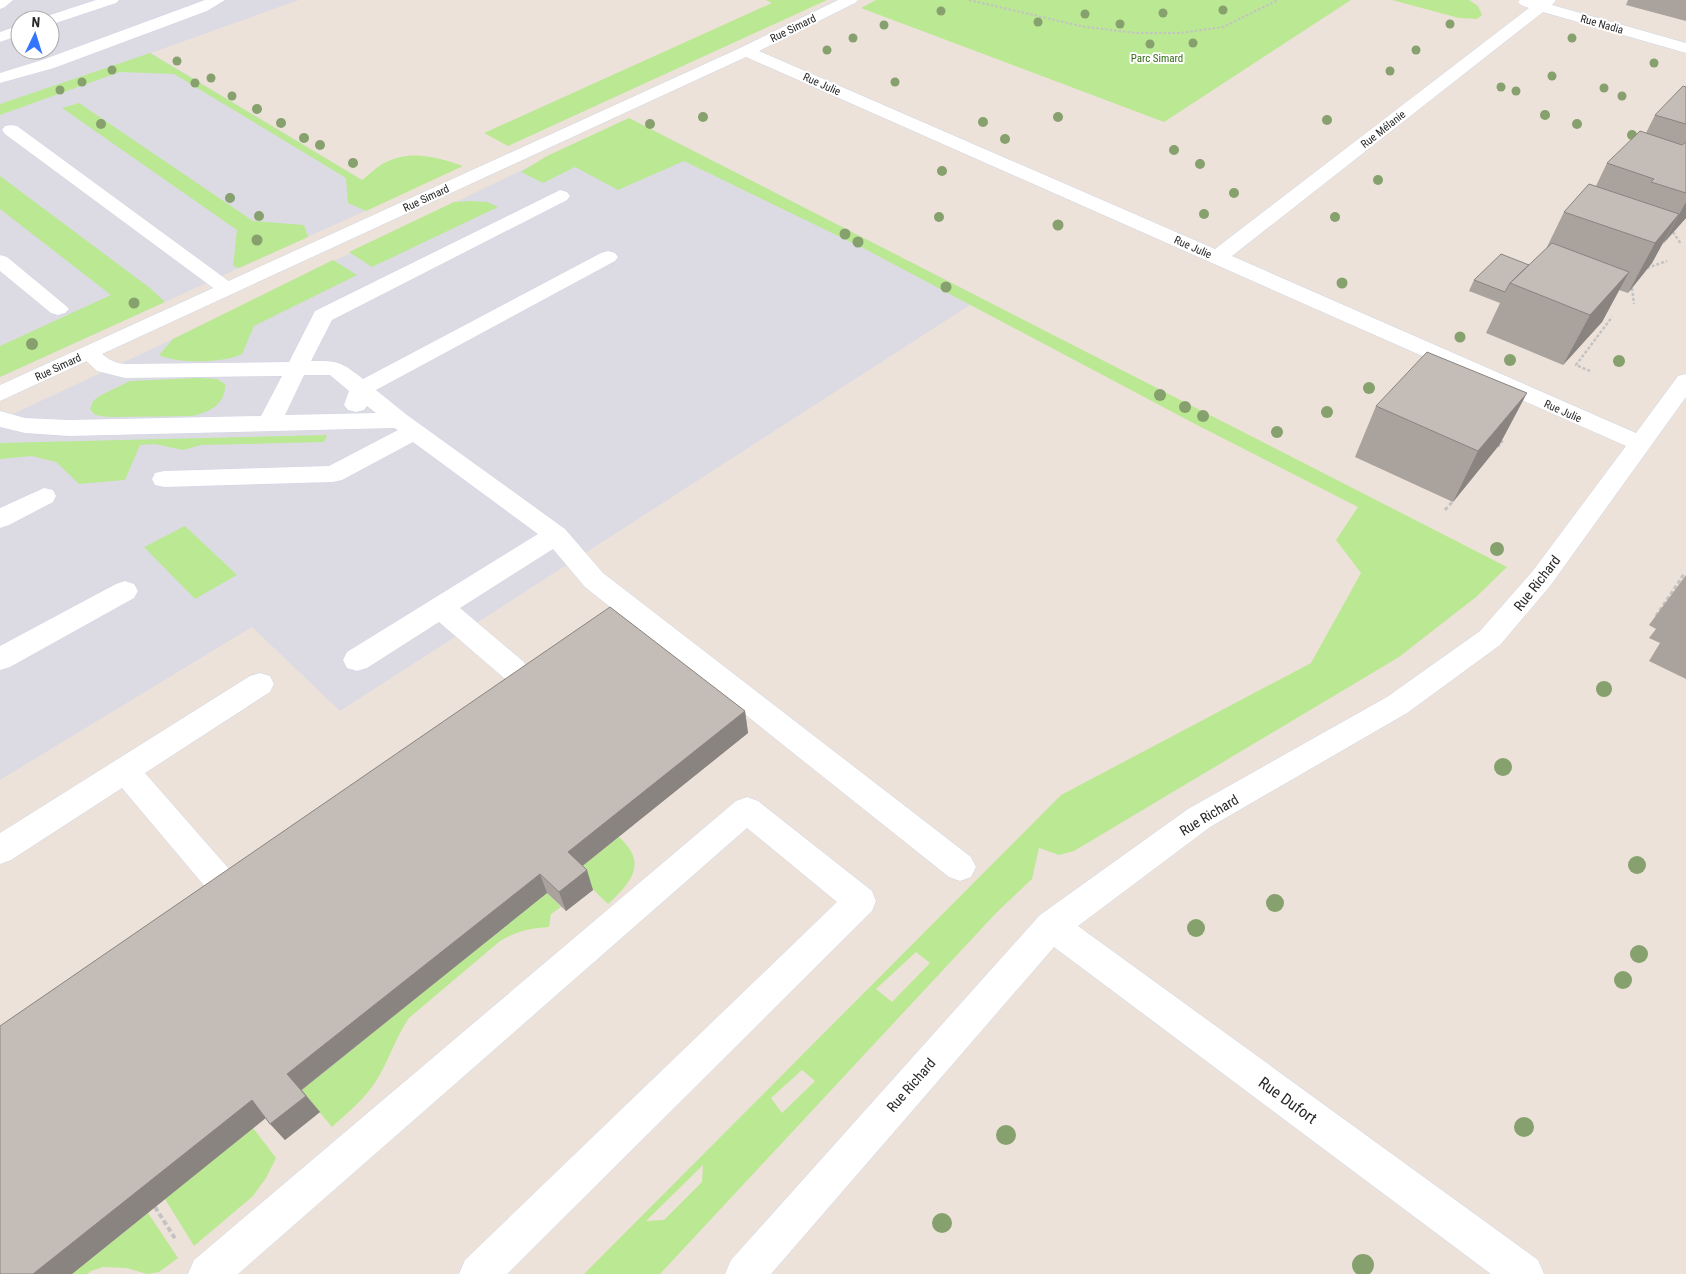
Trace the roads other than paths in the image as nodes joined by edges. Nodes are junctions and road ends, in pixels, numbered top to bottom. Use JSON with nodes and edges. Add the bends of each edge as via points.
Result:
{"nodes":[{"id":1,"x":5,"y":0,"type":"edge"},
{"id":2,"x":111,"y":0,"type":"edge"},
{"id":3,"x":217,"y":0,"type":"edge"},
{"id":4,"x":850,"y":0,"type":"edge"},
{"id":5,"x":1518,"y":0,"type":"edge"},
{"id":6,"x":1544,"y":3,"type":"edge"},
{"id":7,"x":0,"y":4,"type":"edge"},
{"id":8,"x":60,"y":17,"type":"edge"},
{"id":9,"x":1686,"y":48,"type":"edge"},
{"id":10,"x":746,"y":51,"type":"junction"},
{"id":11,"x":0,"y":78,"type":"edge"},
{"id":12,"x":10,"y":130,"type":"dead end"},
{"id":13,"x":560,"y":196,"type":"dead end"},
{"id":14,"x":608,"y":257,"type":"dead end"},
{"id":15,"x":1218,"y":258,"type":"junction"},
{"id":16,"x":0,"y":261,"type":"edge"},
{"id":17,"x":227,"y":288,"type":"junction"},
{"id":18,"x":58,"y":309,"type":"dead end"},
{"id":19,"x":89,"y":353,"type":"junction"},
{"id":20,"x":295,"y":368,"type":"junction"},
{"id":21,"x":1686,"y":381,"type":"edge"},
{"id":22,"x":361,"y":389,"type":"junction"},
{"id":23,"x":0,"y":394,"type":"edge"},
{"id":24,"x":0,"y":418,"type":"edge"},
{"id":25,"x":350,"y":421,"type":"junction"},
{"id":26,"x":269,"y":423,"type":"junction"},
{"id":27,"x":407,"y":425,"type":"junction"},
{"id":28,"x":1639,"y":443,"type":"junction"},
{"id":29,"x":164,"y":479,"type":"dead end"},
{"id":30,"x":44,"y":496,"type":"dead end"},
{"id":31,"x":0,"y":519,"type":"edge"},
{"id":32,"x":556,"y":535,"type":"junction"},
{"id":33,"x":125,"y":590,"type":"dead end"},
{"id":34,"x":440,"y":607,"type":"junction"},
{"id":35,"x":0,"y":659,"type":"edge"},
{"id":36,"x":357,"y":660,"type":"dead end"},
{"id":37,"x":514,"y":670,"type":"edge"},
{"id":38,"x":260,"y":684,"type":"dead end"},
{"id":39,"x":125,"y":770,"type":"junction"},
{"id":40,"x":0,"y":850,"type":"edge"},
{"id":41,"x":960,"y":867,"type":"dead end"},
{"id":42,"x":218,"y":879,"type":"edge"},
{"id":43,"x":1052,"y":926,"type":"junction"},
{"id":44,"x":208,"y":1274,"type":"edge"},
{"id":45,"x":479,"y":1274,"type":"edge"},
{"id":46,"x":745,"y":1274,"type":"edge"},
{"id":47,"x":1524,"y":1274,"type":"edge"}],
"edges":[{"from":1,"to":7,"type":"street"},
{"from":2,"to":8,"type":"street"},
{"from":3,"to":11,"type":"street","via":[[66,57]]},
{"from":4,"to":10,"type":"street","name":"Rue Simard"},
{"from":5,"to":6,"type":"street","name":"Rue Nadia"},
{"from":6,"to":9,"type":"street","name":"Rue Nadia"},
{"from":6,"to":15,"type":"street","name":"Rue Mélanie"},
{"from":10,"to":15,"type":"street","name":"Rue Julie"},
{"from":10,"to":17,"type":"street","name":"Rue Simard"},
{"from":12,"to":17,"type":"street"},
{"from":13,"to":20,"type":"street","via":[[323,316]]},
{"from":14,"to":22,"type":"street"},
{"from":15,"to":28,"type":"street","name":"Rue Julie"},
{"from":16,"to":18,"type":"street"},
{"from":17,"to":19,"type":"street","name":"Rue Simard"},
{"from":19,"to":20,"type":"street","via":[[105,366],[125,371]]},
{"from":19,"to":23,"type":"street","name":"Rue Simard"},
{"from":20,"to":22,"type":"street","via":[[335,368]]},
{"from":20,"to":26,"type":"street"},
{"from":21,"to":28,"type":"street","name":"Rue Richard"},
{"from":22,"to":25,"type":"street"},
{"from":22,"to":27,"type":"street"},
{"from":24,"to":26,"type":"street","via":[[29,426],[69,428]]},
{"from":25,"to":26,"type":"street"},
{"from":25,"to":27,"type":"street"},
{"from":27,"to":29,"type":"street","via":[[333,474]]},
{"from":27,"to":32,"type":"street"},
{"from":28,"to":43,"type":"street","name":"Rue Richard","via":[[1541,579],[1490,638],[1397,705],[1199,818]]},
{"from":30,"to":31,"type":"street"},
{"from":32,"to":34,"type":"street"},
{"from":32,"to":41,"type":"street","via":[[594,580]]},
{"from":33,"to":35,"type":"street"},
{"from":34,"to":36,"type":"street"},
{"from":34,"to":37,"type":"street"},
{"from":38,"to":39,"type":"street"},
{"from":39,"to":40,"type":"street"},
{"from":39,"to":42,"type":"street"},
{"from":43,"to":46,"type":"street","name":"Rue Richard"},
{"from":43,"to":47,"type":"street","name":"Rue Dufort"},
{"from":44,"to":45,"type":"street","via":[[747,810],[860,901]]}]}
